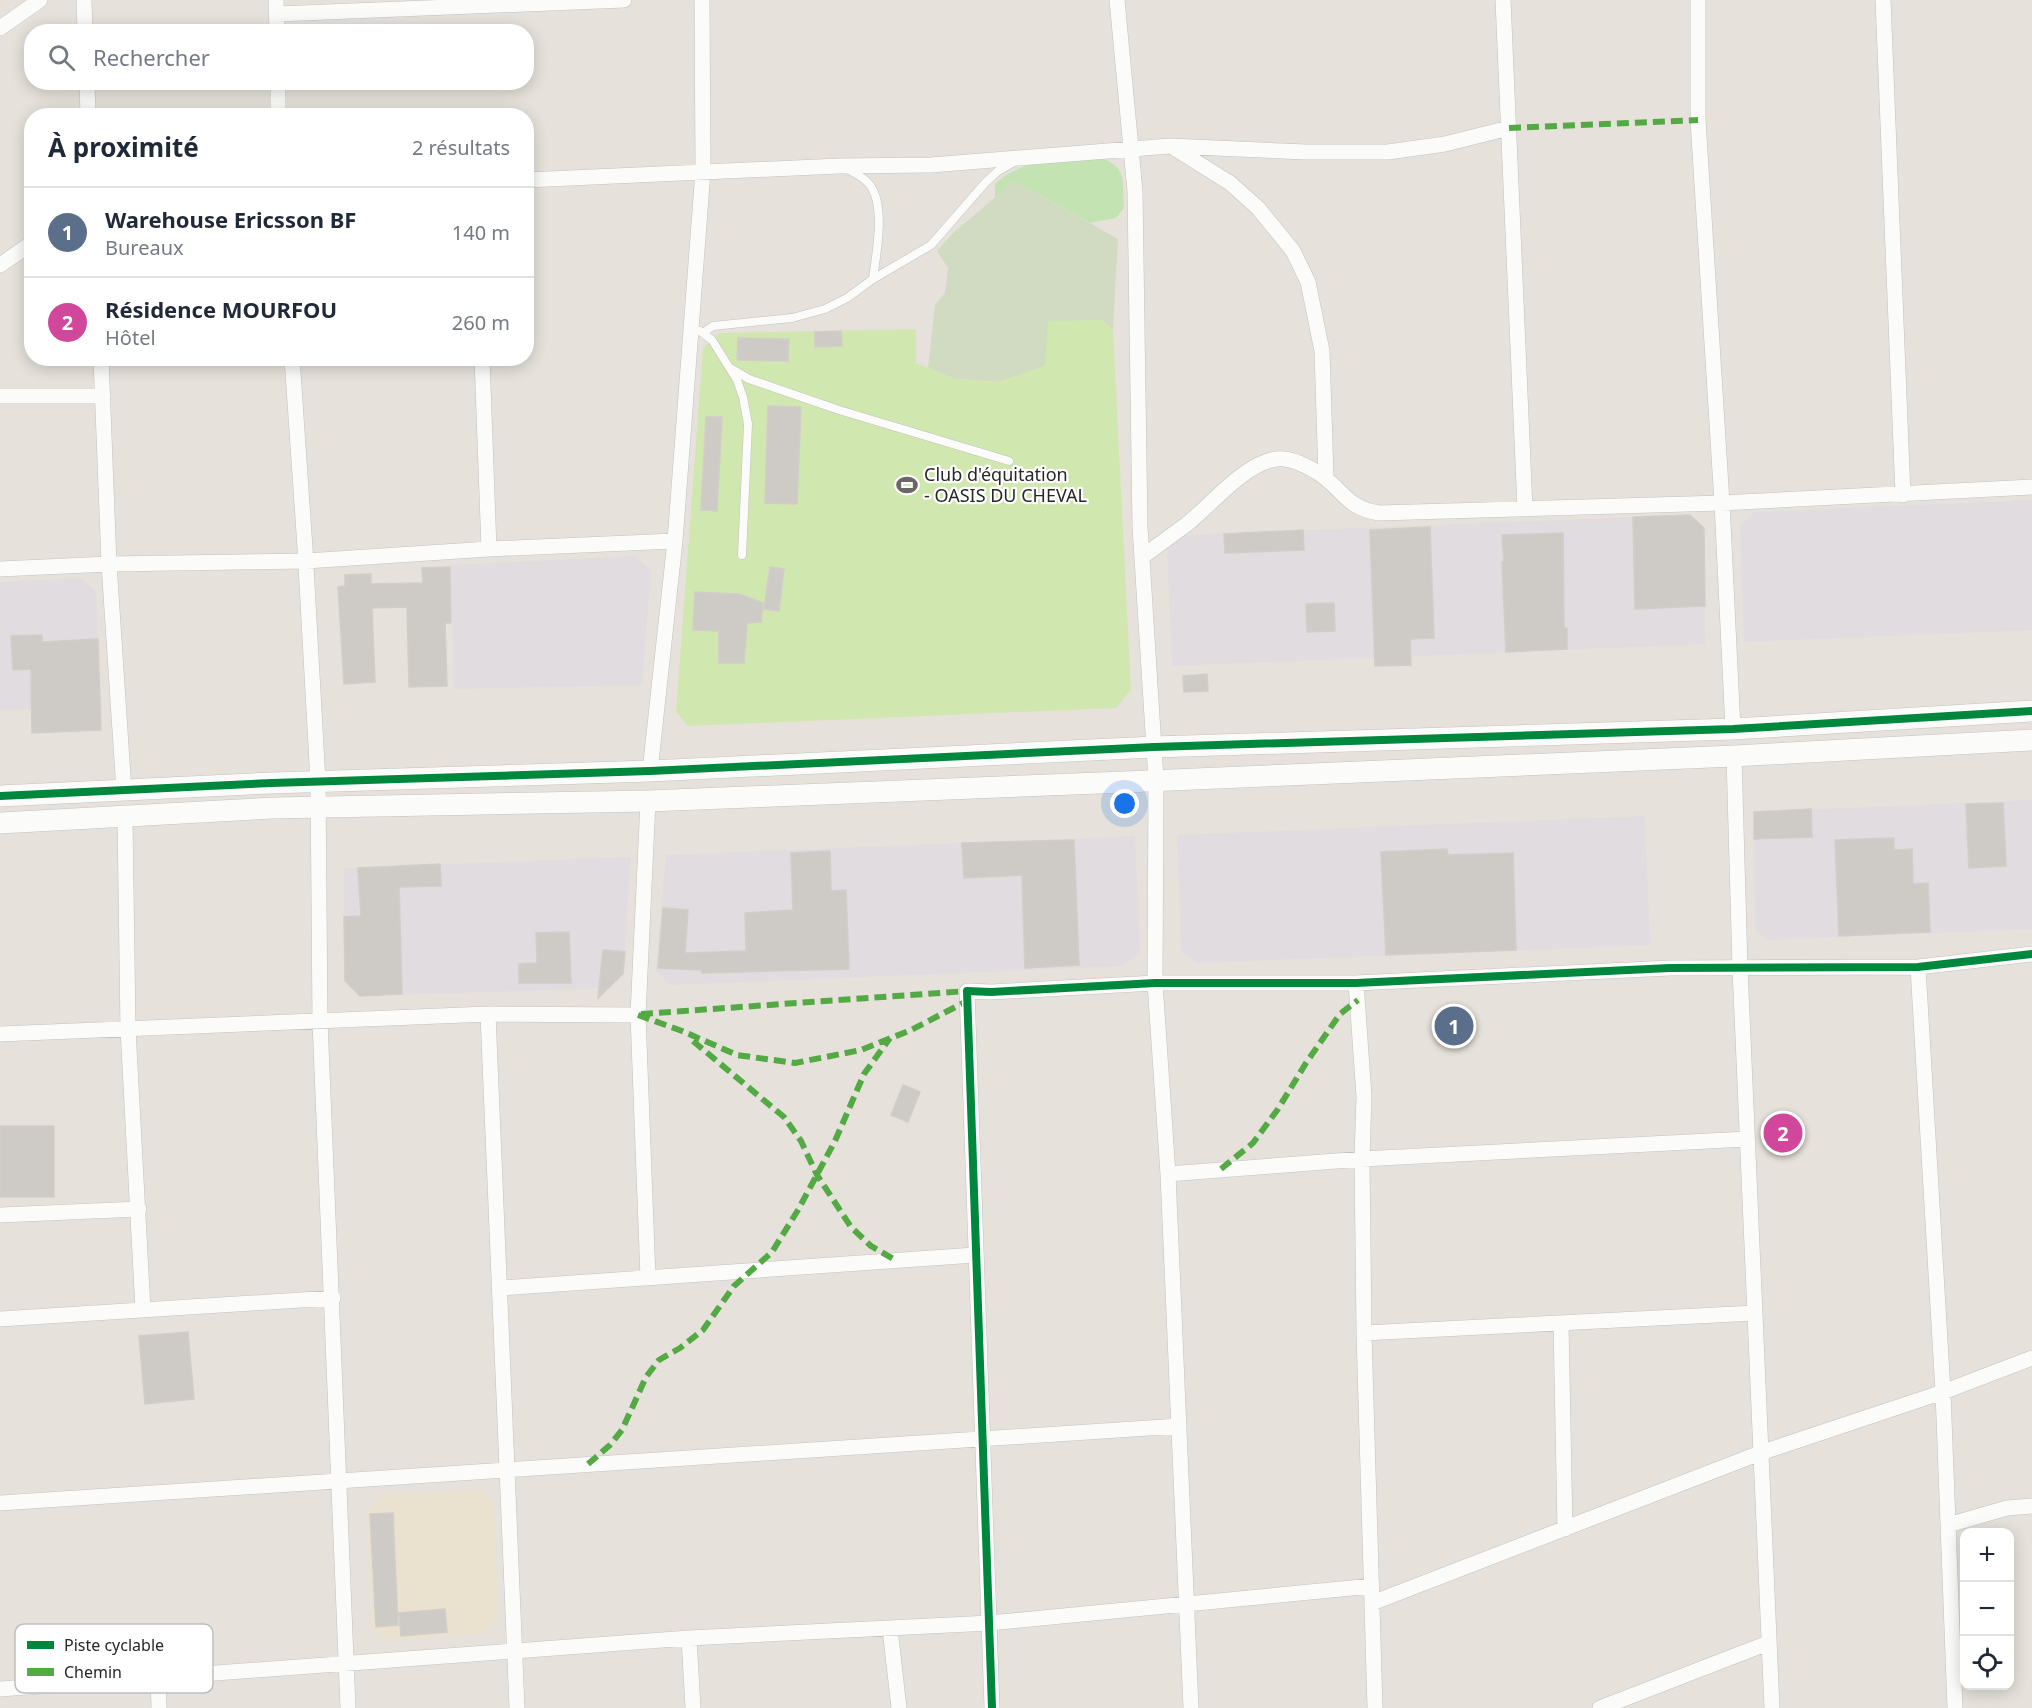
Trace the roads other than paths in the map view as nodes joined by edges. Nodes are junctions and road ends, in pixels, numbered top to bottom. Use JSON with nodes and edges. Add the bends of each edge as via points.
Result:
{"nodes":[{"id":1,"x":40,"y":0,"type":"edge"},
{"id":2,"x":84,"y":0,"type":"edge"},
{"id":3,"x":624,"y":0,"type":"edge"},
{"id":4,"x":702,"y":0,"type":"edge"},
{"id":5,"x":1117,"y":0,"type":"edge"},
{"id":6,"x":1503,"y":0,"type":"edge"},
{"id":7,"x":1698,"y":0,"type":"edge"},
{"id":8,"x":1883,"y":0,"type":"edge"},
{"id":9,"x":468,"y":3,"type":"edge"},
{"id":10,"x":277,"y":7,"type":"edge"},
{"id":11,"x":85,"y":24,"type":"edge"},
{"id":12,"x":277,"y":24,"type":"edge"},
{"id":13,"x":0,"y":28,"type":"edge"},
{"id":14,"x":87,"y":90,"type":"edge"},
{"id":15,"x":278,"y":90,"type":"edge"},
{"id":16,"x":88,"y":108,"type":"edge"},
{"id":17,"x":279,"y":108,"type":"edge"},
{"id":18,"x":1509,"y":128,"type":"junction"},
{"id":19,"x":1170,"y":146,"type":"junction"},
{"id":20,"x":1132,"y":150,"type":"junction"},
{"id":21,"x":1018,"y":159,"type":"junction"},
{"id":22,"x":839,"y":166,"type":"junction"},
{"id":23,"x":703,"y":171,"type":"junction"},
{"id":24,"x":534,"y":180,"type":"edge"},
{"id":25,"x":24,"y":248,"type":"edge"},
{"id":26,"x":0,"y":265,"type":"edge"},
{"id":27,"x":873,"y":279,"type":"junction"},
{"id":28,"x":697,"y":329,"type":"junction"},
{"id":29,"x":101,"y":366,"type":"edge"},
{"id":30,"x":293,"y":366,"type":"edge"},
{"id":31,"x":482,"y":366,"type":"edge"},
{"id":32,"x":730,"y":368,"type":"junction"},
{"id":33,"x":0,"y":396,"type":"edge"},
{"id":34,"x":103,"y":396,"type":"junction"},
{"id":35,"x":1009,"y":461,"type":"dead end"},
{"id":36,"x":1326,"y":477,"type":"junction"},
{"id":37,"x":2032,"y":487,"type":"edge"},
{"id":38,"x":1903,"y":495,"type":"junction"},
{"id":39,"x":1722,"y":503,"type":"junction"},
{"id":40,"x":1525,"y":509,"type":"junction"},
{"id":41,"x":675,"y":541,"type":"junction"},
{"id":42,"x":489,"y":549,"type":"junction"},
{"id":43,"x":742,"y":555,"type":"dead end"},
{"id":44,"x":1142,"y":556,"type":"junction"},
{"id":45,"x":306,"y":561,"type":"junction"},
{"id":46,"x":109,"y":564,"type":"junction"},
{"id":47,"x":0,"y":569,"type":"edge"},
{"id":48,"x":2032,"y":711,"type":"edge"},
{"id":49,"x":1733,"y":729,"type":"junction"},
{"id":50,"x":2032,"y":740,"type":"edge"},
{"id":51,"x":1154,"y":747,"type":"junction"},
{"id":52,"x":1734,"y":756,"type":"junction"},
{"id":53,"x":650,"y":771,"type":"junction"},
{"id":54,"x":1156,"y":780,"type":"junction"},
{"id":55,"x":318,"y":782,"type":"junction"},
{"id":56,"x":124,"y":791,"type":"junction"},
{"id":57,"x":0,"y":796,"type":"edge"},
{"id":58,"x":648,"y":801,"type":"junction"},
{"id":59,"x":318,"y":807,"type":"junction"},
{"id":60,"x":125,"y":818,"type":"junction"},
{"id":61,"x":0,"y":823,"type":"edge"},
{"id":62,"x":2032,"y":954,"type":"edge"},
{"id":63,"x":1918,"y":967,"type":"junction"},
{"id":64,"x":1740,"y":968,"type":"junction"},
{"id":65,"x":1155,"y":983,"type":"junction"},
{"id":66,"x":1356,"y":983,"type":"junction"},
{"id":67,"x":489,"y":1014,"type":"junction"},
{"id":68,"x":638,"y":1015,"type":"junction"},
{"id":69,"x":320,"y":1021,"type":"junction"},
{"id":70,"x":128,"y":1029,"type":"junction"},
{"id":71,"x":0,"y":1034,"type":"edge"},
{"id":72,"x":1747,"y":1138,"type":"junction"},
{"id":73,"x":1362,"y":1159,"type":"junction"},
{"id":74,"x":1168,"y":1174,"type":"junction"},
{"id":75,"x":139,"y":1209,"type":"junction"},
{"id":76,"x":0,"y":1215,"type":"edge"},
{"id":77,"x":975,"y":1255,"type":"junction"},
{"id":78,"x":648,"y":1278,"type":"junction"},
{"id":79,"x":501,"y":1288,"type":"junction"},
{"id":80,"x":333,"y":1298,"type":"junction"},
{"id":81,"x":143,"y":1310,"type":"junction"},
{"id":82,"x":1755,"y":1313,"type":"junction"},
{"id":83,"x":0,"y":1319,"type":"edge"},
{"id":84,"x":1561,"y":1323,"type":"junction"},
{"id":85,"x":1364,"y":1333,"type":"junction"},
{"id":86,"x":2032,"y":1358,"type":"edge"},
{"id":87,"x":1943,"y":1392,"type":"junction"},
{"id":88,"x":1179,"y":1426,"type":"junction"},
{"id":89,"x":982,"y":1437,"type":"junction"},
{"id":90,"x":1760,"y":1453,"type":"junction"},
{"id":91,"x":508,"y":1469,"type":"junction"},
{"id":92,"x":339,"y":1480,"type":"junction"},
{"id":93,"x":0,"y":1503,"type":"edge"},
{"id":94,"x":2032,"y":1506,"type":"edge"},
{"id":95,"x":1948,"y":1526,"type":"junction"},
{"id":96,"x":1565,"y":1528,"type":"junction"},
{"id":97,"x":1372,"y":1586,"type":"junction"},
{"id":98,"x":1187,"y":1603,"type":"junction"},
{"id":99,"x":1372,"y":1603,"type":"junction"},
{"id":100,"x":990,"y":1623,"type":"junction"},
{"id":101,"x":890,"y":1629,"type":"junction"},
{"id":102,"x":689,"y":1638,"type":"junction"},
{"id":103,"x":1768,"y":1643,"type":"junction"},
{"id":104,"x":515,"y":1651,"type":"junction"},
{"id":105,"x":346,"y":1664,"type":"junction"},
{"id":106,"x":213,"y":1674,"type":"edge"},
{"id":107,"x":15,"y":1688,"type":"edge"},
{"id":108,"x":0,"y":1689,"type":"edge"},
{"id":109,"x":158,"y":1693,"type":"edge"},
{"id":110,"x":159,"y":1708,"type":"edge"},
{"id":111,"x":348,"y":1708,"type":"edge"},
{"id":112,"x":517,"y":1708,"type":"edge"},
{"id":113,"x":693,"y":1708,"type":"edge"},
{"id":114,"x":899,"y":1708,"type":"edge"},
{"id":115,"x":992,"y":1708,"type":"edge"},
{"id":116,"x":1191,"y":1708,"type":"edge"},
{"id":117,"x":1375,"y":1708,"type":"edge"},
{"id":118,"x":1600,"y":1708,"type":"edge"},
{"id":119,"x":1772,"y":1708,"type":"edge"},
{"id":120,"x":1955,"y":1708,"type":"edge"}],
"edges":[{"from":1,"to":13,"type":"street"},
{"from":2,"to":11,"type":"street"},
{"from":3,"to":9,"type":"street"},
{"from":4,"to":23,"type":"street"},
{"from":5,"to":20,"type":"street"},
{"from":6,"to":18,"type":"street"},
{"from":7,"to":39,"type":"street","via":[[1698,120]]},
{"from":8,"to":38,"type":"street"},
{"from":9,"to":10,"type":"street"},
{"from":10,"to":12,"type":"street"},
{"from":14,"to":16,"type":"street"},
{"from":15,"to":17,"type":"street"},
{"from":18,"to":19,"type":"street","via":[[1445,144],[1388,152]]},
{"from":18,"to":40,"type":"street"},
{"from":19,"to":20,"type":"street"},
{"from":19,"to":36,"type":"street","via":[[1230,183],[1258,208],[1293,251],[1308,282],[1322,351]]},
{"from":20,"to":21,"type":"street"},
{"from":20,"to":44,"type":"street"},
{"from":21,"to":22,"type":"street"},
{"from":21,"to":27,"type":"lane","via":[[985,183],[931,245]]},
{"from":22,"to":23,"type":"street"},
{"from":22,"to":27,"type":"lane","via":[[870,184],[875,194],[879,213]]},
{"from":23,"to":24,"type":"street"},
{"from":23,"to":28,"type":"street"},
{"from":25,"to":26,"type":"street"},
{"from":27,"to":28,"type":"lane","via":[[825,309],[792,318]]},
{"from":28,"to":32,"type":"lane","via":[[712,340]]},
{"from":28,"to":41,"type":"street"},
{"from":29,"to":34,"type":"street"},
{"from":30,"to":45,"type":"street"},
{"from":31,"to":42,"type":"street"},
{"from":32,"to":35,"type":"lane","via":[[749,379],[839,410]]},
{"from":32,"to":43,"type":"lane","via":[[743,398],[748,424]]},
{"from":33,"to":34,"type":"street"},
{"from":34,"to":46,"type":"street"},
{"from":36,"to":40,"type":"street","via":[[1363,511]]},
{"from":36,"to":44,"type":"street","via":[[1293,461],[1277,459],[1256,466]]},
{"from":37,"to":38,"type":"street"},
{"from":38,"to":39,"type":"street"},
{"from":39,"to":40,"type":"street"},
{"from":39,"to":49,"type":"street"},
{"from":41,"to":42,"type":"street"},
{"from":41,"to":53,"type":"street"},
{"from":42,"to":45,"type":"street"},
{"from":44,"to":51,"type":"street"},
{"from":45,"to":46,"type":"street"},
{"from":45,"to":55,"type":"street"},
{"from":46,"to":47,"type":"street"},
{"from":46,"to":56,"type":"street"},
{"from":48,"to":49,"type":"street"},
{"from":49,"to":51,"type":"street"},
{"from":50,"to":52,"type":"street"},
{"from":51,"to":53,"type":"street"},
{"from":51,"to":54,"type":"street"},
{"from":52,"to":54,"type":"street"},
{"from":52,"to":64,"type":"street"},
{"from":53,"to":55,"type":"street"},
{"from":54,"to":58,"type":"street"},
{"from":54,"to":65,"type":"street"},
{"from":55,"to":56,"type":"street"},
{"from":55,"to":59,"type":"street"},
{"from":56,"to":57,"type":"street"},
{"from":58,"to":59,"type":"street"},
{"from":58,"to":68,"type":"street"},
{"from":59,"to":60,"type":"street"},
{"from":59,"to":69,"type":"street"},
{"from":60,"to":61,"type":"street"},
{"from":60,"to":70,"type":"street"},
{"from":62,"to":63,"type":"street"},
{"from":63,"to":64,"type":"street"},
{"from":63,"to":87,"type":"street"},
{"from":64,"to":66,"type":"street"},
{"from":64,"to":72,"type":"street"},
{"from":65,"to":66,"type":"street"},
{"from":65,"to":74,"type":"street"},
{"from":65,"to":77,"type":"street","via":[[966,991]]},
{"from":66,"to":73,"type":"street","via":[[1364,1096]]},
{"from":67,"to":68,"type":"street"},
{"from":67,"to":69,"type":"street"},
{"from":67,"to":79,"type":"street"},
{"from":68,"to":78,"type":"street"},
{"from":69,"to":70,"type":"street"},
{"from":69,"to":80,"type":"street"},
{"from":70,"to":71,"type":"street"},
{"from":70,"to":75,"type":"street"},
{"from":72,"to":73,"type":"street"},
{"from":72,"to":82,"type":"street"},
{"from":73,"to":74,"type":"street"},
{"from":73,"to":85,"type":"street"},
{"from":74,"to":88,"type":"street"},
{"from":75,"to":76,"type":"street"},
{"from":75,"to":81,"type":"street"},
{"from":77,"to":78,"type":"street"},
{"from":77,"to":89,"type":"street"},
{"from":78,"to":79,"type":"street"},
{"from":79,"to":91,"type":"street"},
{"from":80,"to":81,"type":"street"},
{"from":80,"to":92,"type":"street"},
{"from":81,"to":83,"type":"street"},
{"from":82,"to":84,"type":"street"},
{"from":82,"to":90,"type":"street"},
{"from":84,"to":85,"type":"street"},
{"from":84,"to":96,"type":"street"},
{"from":85,"to":97,"type":"street"},
{"from":86,"to":87,"type":"street"},
{"from":87,"to":90,"type":"street"},
{"from":87,"to":95,"type":"street"},
{"from":88,"to":89,"type":"street"},
{"from":88,"to":98,"type":"street"},
{"from":89,"to":91,"type":"street"},
{"from":89,"to":100,"type":"street"},
{"from":90,"to":96,"type":"street"},
{"from":90,"to":103,"type":"street"},
{"from":91,"to":92,"type":"street"},
{"from":91,"to":104,"type":"street"},
{"from":92,"to":93,"type":"street"},
{"from":92,"to":105,"type":"street"},
{"from":94,"to":95,"type":"street","via":[[2007,1508]]},
{"from":95,"to":120,"type":"street"},
{"from":96,"to":99,"type":"street"},
{"from":97,"to":98,"type":"street"},
{"from":97,"to":99,"type":"street"},
{"from":98,"to":100,"type":"street"},
{"from":98,"to":116,"type":"street"},
{"from":99,"to":117,"type":"street"},
{"from":100,"to":101,"type":"street"},
{"from":100,"to":115,"type":"street"},
{"from":101,"to":102,"type":"street"},
{"from":101,"to":114,"type":"street"},
{"from":102,"to":104,"type":"street"},
{"from":102,"to":113,"type":"street"},
{"from":103,"to":118,"type":"street"},
{"from":103,"to":119,"type":"street"},
{"from":104,"to":105,"type":"street"},
{"from":104,"to":112,"type":"street"},
{"from":105,"to":106,"type":"street"},
{"from":105,"to":111,"type":"street"},
{"from":107,"to":108,"type":"street"},
{"from":109,"to":110,"type":"street"}]}
